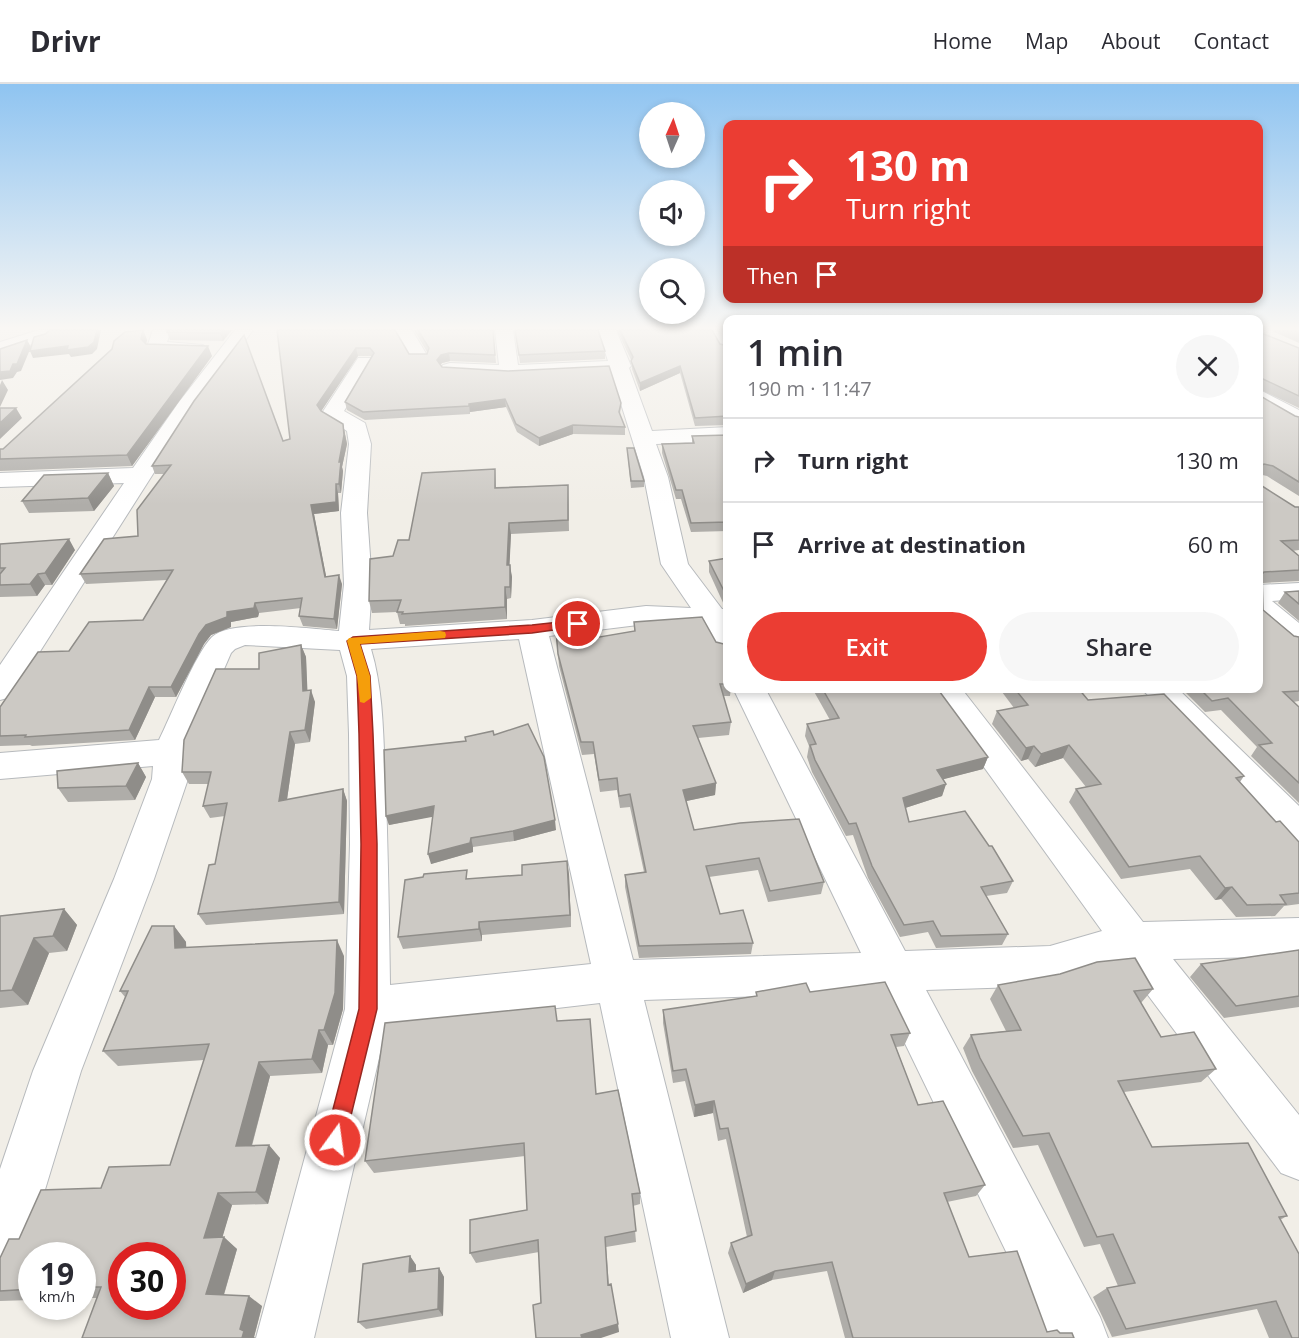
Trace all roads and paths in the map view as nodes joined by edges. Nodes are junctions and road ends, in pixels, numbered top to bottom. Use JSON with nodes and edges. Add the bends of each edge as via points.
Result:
{"nodes":[{"id":1,"x":199,"y":389,"type":"edge"},
{"id":2,"x":348,"y":389,"type":"edge"},
{"id":3,"x":628,"y":389,"type":"edge"},
{"id":4,"x":1263,"y":399,"type":"edge"},
{"id":5,"x":1299,"y":419,"type":"edge"},
{"id":6,"x":723,"y":434,"type":"edge"},
{"id":7,"x":642,"y":438,"type":"junction"},
{"id":8,"x":142,"y":475,"type":"junction"},
{"id":9,"x":0,"y":480,"type":"edge"},
{"id":10,"x":1299,"y":591,"type":"edge"},
{"id":11,"x":1263,"y":593,"type":"edge"},
{"id":12,"x":1263,"y":608,"type":"edge"},
{"id":13,"x":721,"y":619,"type":"edge"},
{"id":14,"x":532,"y":629,"type":"junction"},
{"id":15,"x":1299,"y":638,"type":"edge"},
{"id":16,"x":353,"y":641,"type":"junction"},
{"id":17,"x":0,"y":689,"type":"edge"},
{"id":18,"x":752,"y":693,"type":"edge"},
{"id":19,"x":947,"y":693,"type":"edge"},
{"id":20,"x":1162,"y":693,"type":"edge"},
{"id":21,"x":171,"y":752,"type":"junction"},
{"id":22,"x":0,"y":766,"type":"edge"},
{"id":23,"x":1299,"y":829,"type":"edge"},
{"id":24,"x":1299,"y":938,"type":"edge"},
{"id":25,"x":1133,"y":941,"type":"junction"},
{"id":26,"x":893,"y":972,"type":"junction"},
{"id":27,"x":617,"y":981,"type":"junction"},
{"id":28,"x":368,"y":1009,"type":"junction"},
{"id":29,"x":1299,"y":1155,"type":"edge"},
{"id":30,"x":0,"y":1249,"type":"edge"},
{"id":31,"x":285,"y":1338,"type":"edge"},
{"id":32,"x":700,"y":1338,"type":"edge"},
{"id":33,"x":1079,"y":1338,"type":"edge"}],
"edges":[{"from":1,"to":8,"type":"street"},
{"from":2,"to":16,"type":"street","via":[[332,413],[357,428],[360,444],[354,513],[358,584]]},
{"from":3,"to":7,"type":"street"},
{"from":4,"to":5,"type":"street"},
{"from":6,"to":7,"type":"street"},
{"from":7,"to":13,"type":"street","via":[[656,477],[675,564]]},
{"from":8,"to":9,"type":"street"},
{"from":8,"to":17,"type":"street"},
{"from":10,"to":11,"type":"street"},
{"from":12,"to":15,"type":"street"},
{"from":13,"to":14,"type":"street","via":[[646,615]]},
{"from":14,"to":16,"type":"street"},
{"from":14,"to":27,"type":"street"},
{"from":16,"to":21,"type":"street","via":[[242,635],[224,642]]},
{"from":16,"to":28,"type":"street","via":[[363,676],[366,734]]},
{"from":18,"to":26,"type":"street"},
{"from":19,"to":25,"type":"street"},
{"from":20,"to":23,"type":"street"},
{"from":21,"to":22,"type":"street"},
{"from":21,"to":30,"type":"street","via":[[170,779],[57,1071]]},
{"from":24,"to":25,"type":"street"},
{"from":25,"to":26,"type":"street","via":[[1050,966]]},
{"from":25,"to":29,"type":"street"},
{"from":26,"to":27,"type":"street"},
{"from":26,"to":33,"type":"street"},
{"from":27,"to":28,"type":"street"},
{"from":27,"to":32,"type":"street"},
{"from":28,"to":31,"type":"street"}]}
